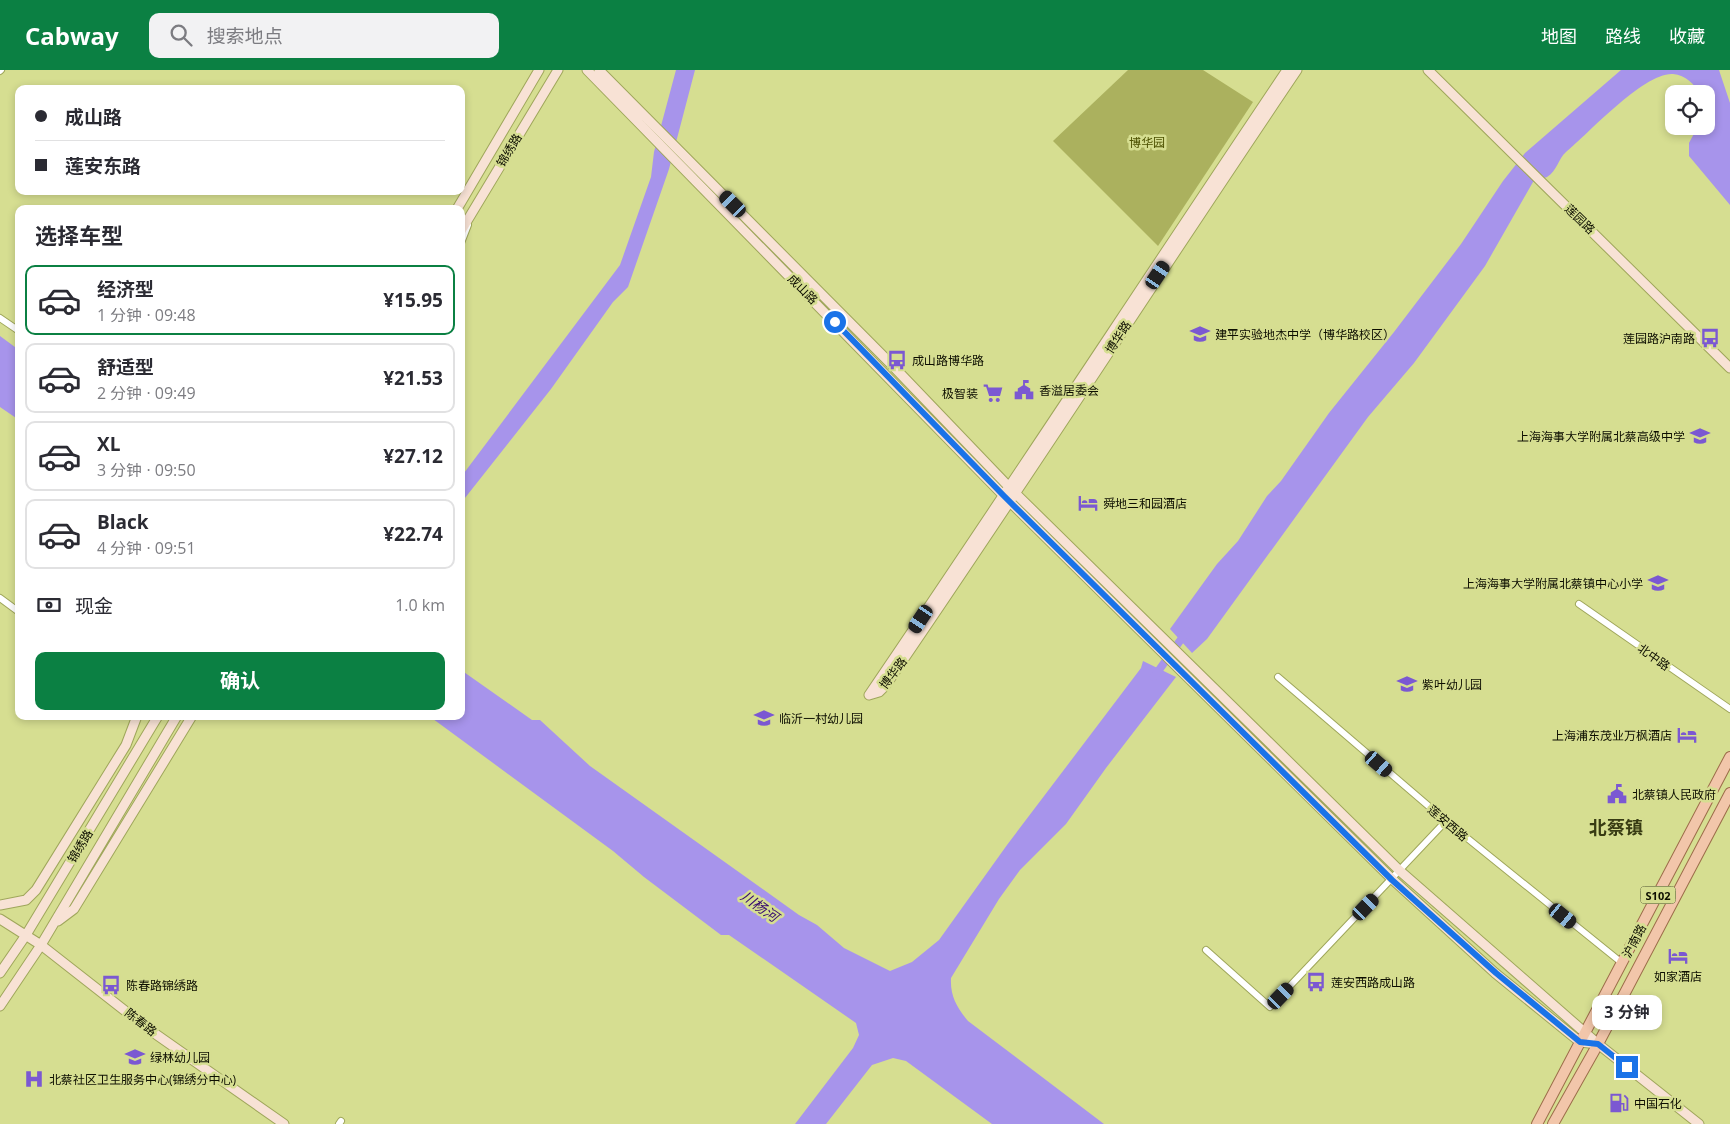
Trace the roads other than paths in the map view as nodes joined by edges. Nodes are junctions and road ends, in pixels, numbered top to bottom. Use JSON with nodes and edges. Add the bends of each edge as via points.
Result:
{"nodes":[{"id":1,"x":539,"y":70,"type":"edge"},
{"id":2,"x":558,"y":70,"type":"edge"},
{"id":3,"x":587,"y":70,"type":"edge"},
{"id":4,"x":600,"y":70,"type":"edge"},
{"id":5,"x":1287,"y":70,"type":"edge"},
{"id":6,"x":1297,"y":70,"type":"edge"},
{"id":7,"x":1428,"y":70,"type":"edge"},
{"id":8,"x":465,"y":195,"type":"edge"},
{"id":9,"x":474,"y":210,"type":"junction"},
{"id":10,"x":465,"y":225,"type":"edge"},
{"id":11,"x":465,"y":233,"type":"edge"},
{"id":12,"x":0,"y":318,"type":"edge"},
{"id":13,"x":15,"y":328,"type":"edge"},
{"id":14,"x":1730,"y":368,"type":"edge"},
{"id":15,"x":1014,"y":491,"type":"junction"},
{"id":16,"x":1008,"y":499,"type":"junction"},
{"id":17,"x":0,"y":598,"type":"edge"},
{"id":18,"x":1579,"y":604,"type":"dead end"},
{"id":19,"x":15,"y":609,"type":"edge"},
{"id":20,"x":1151,"y":634,"type":"junction"},
{"id":21,"x":1189,"y":672,"type":"junction"},
{"id":22,"x":1278,"y":677,"type":"dead end"},
{"id":23,"x":1730,"y":709,"type":"edge"},
{"id":24,"x":135,"y":720,"type":"edge"},
{"id":25,"x":156,"y":720,"type":"edge"},
{"id":26,"x":175,"y":720,"type":"edge"},
{"id":27,"x":190,"y":720,"type":"edge"},
{"id":28,"x":1730,"y":757,"type":"edge"},
{"id":29,"x":1730,"y":793,"type":"edge"},
{"id":30,"x":1446,"y":821,"type":"junction"},
{"id":31,"x":1400,"y":872,"type":"junction"},
{"id":32,"x":1392,"y":880,"type":"junction"},
{"id":33,"x":0,"y":905,"type":"edge"},
{"id":34,"x":0,"y":919,"type":"edge"},
{"id":35,"x":54,"y":924,"type":"junction"},
{"id":36,"x":26,"y":936,"type":"junction"},
{"id":37,"x":41,"y":945,"type":"junction"},
{"id":38,"x":1206,"y":950,"type":"dead end"},
{"id":39,"x":1622,"y":963,"type":"junction"},
{"id":40,"x":0,"y":974,"type":"edge"},
{"id":41,"x":0,"y":1006,"type":"edge"},
{"id":42,"x":1583,"y":1038,"type":"junction"},
{"id":43,"x":1598,"y":1044,"type":"junction"},
{"id":44,"x":284,"y":1124,"type":"edge"},
{"id":45,"x":1537,"y":1124,"type":"edge"},
{"id":46,"x":1553,"y":1124,"type":"edge"},
{"id":47,"x":1699,"y":1124,"type":"edge"}],
"edges":[{"from":1,"to":8,"type":"main road","name":"锦绣路"},
{"from":2,"to":9,"type":"main road","name":"锦绣路"},
{"from":3,"to":16,"type":"main road","name":"成山路"},
{"from":4,"to":15,"type":"main road","name":"成山路"},
{"from":5,"to":15,"type":"main road","name":"博华路","via":[[1110,332]]},
{"from":6,"to":15,"type":"main road","name":"博华路"},
{"from":7,"to":14,"type":"main road","name":"莲园路"},
{"from":9,"to":10,"type":"main road","name":"锦绣路"},
{"from":9,"to":11,"type":"street"},
{"from":12,"to":13,"type":"street"},
{"from":15,"to":16,"type":"main road","name":"博华路"},
{"from":15,"to":20,"type":"main road","name":"成山路"},
{"from":16,"to":16,"type":"main road","name":"博华路","via":[[869,695],[886,685]]},
{"from":16,"to":20,"type":"main road","name":"成山路"},
{"from":17,"to":19,"type":"street"},
{"from":18,"to":23,"type":"street","name":"北中路"},
{"from":20,"to":21,"type":"main road","name":"成山路"},
{"from":21,"to":31,"type":"main road","name":"成山路"},
{"from":21,"to":32,"type":"main road","name":"成山路"},
{"from":22,"to":30,"type":"street","name":"莲安西路"},
{"from":24,"to":33,"type":"main road","name":"锦绣路","via":[[126,745],[36,890],[26,900]]},
{"from":25,"to":36,"type":"main road","name":"锦绣路"},
{"from":26,"to":35,"type":"main road","name":"锦绣路"},
{"from":27,"to":35,"type":"main road","name":"锦绣路","via":[[74,910]]},
{"from":28,"to":39,"type":"main road","name":"沪南路","number":"S102"},
{"from":29,"to":43,"type":"main road","name":"沪南路","number":"S102"},
{"from":30,"to":31,"type":"street"},
{"from":30,"to":39,"type":"street","name":"莲安西路"},
{"from":31,"to":32,"type":"street"},
{"from":31,"to":42,"type":"main road","name":"成山路"},
{"from":32,"to":38,"type":"street","via":[[1270,1007]]},
{"from":32,"to":42,"type":"main road","name":"成山路","via":[[1496,973]]},
{"from":34,"to":36,"type":"main road","name":"陈春路"},
{"from":35,"to":37,"type":"main road","name":"锦绣路"},
{"from":36,"to":37,"type":"main road","name":"陈春路"},
{"from":36,"to":40,"type":"main road","name":"锦绣路"},
{"from":37,"to":41,"type":"main road","name":"锦绣路"},
{"from":37,"to":44,"type":"main road","name":"陈春路","via":[[148,1028]]},
{"from":39,"to":42,"type":"main road","name":"沪南路","number":"S102"},
{"from":42,"to":43,"type":"main road","name":"成山路"},
{"from":42,"to":45,"type":"main road","name":"沪南路","number":"S102"},
{"from":43,"to":46,"type":"main road","name":"沪南路","number":"S102"},
{"from":43,"to":47,"type":"main road","name":"成山路"}]}
